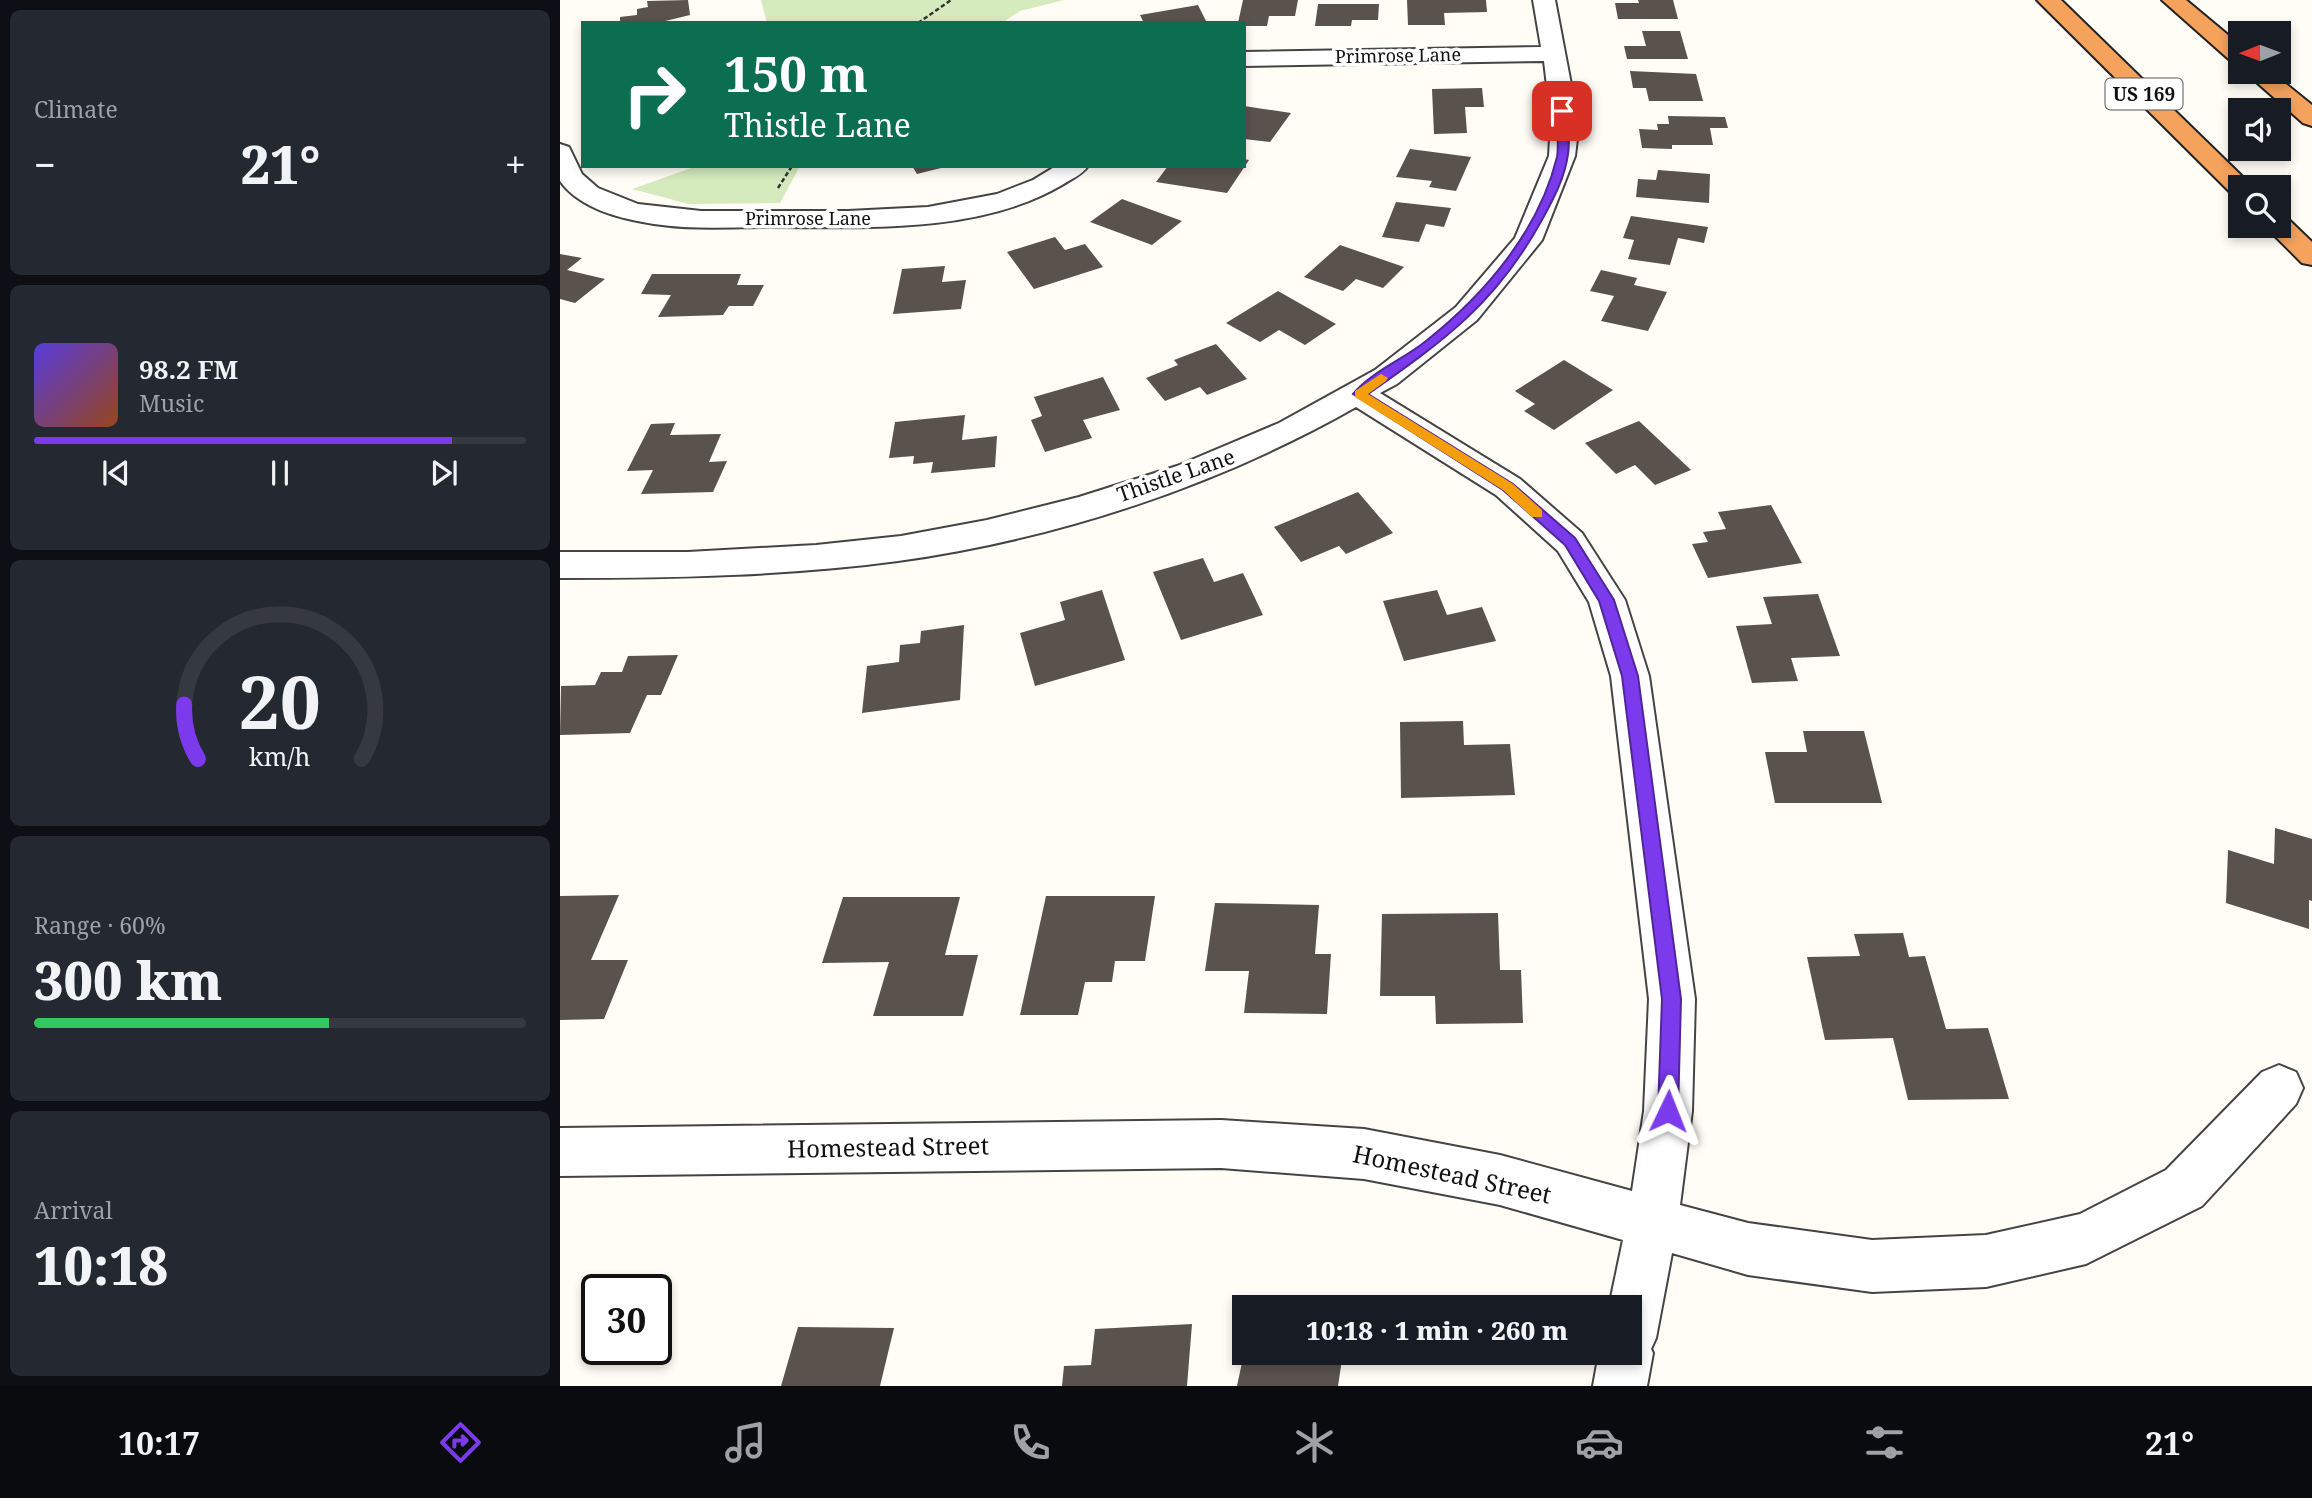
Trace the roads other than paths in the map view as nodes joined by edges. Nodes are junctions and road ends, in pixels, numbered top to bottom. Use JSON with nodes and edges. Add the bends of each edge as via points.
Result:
{"nodes":[{"id":1,"x":1544,"y":0,"type":"edge"},
{"id":2,"x":2048,"y":0,"type":"edge"},
{"id":3,"x":2173,"y":0,"type":"edge"},
{"id":4,"x":2228,"y":47,"type":"edge"},
{"id":5,"x":1552,"y":54,"type":"junction"},
{"id":6,"x":1246,"y":59,"type":"edge"},
{"id":7,"x":2272,"y":84,"type":"edge"},
{"id":8,"x":2312,"y":118,"type":"edge"},
{"id":9,"x":560,"y":152,"type":"edge"},
{"id":10,"x":1071,"y":168,"type":"edge"},
{"id":11,"x":2228,"y":175,"type":"edge"},
{"id":12,"x":588,"y":194,"type":"junction"},
{"id":13,"x":560,"y":205,"type":"edge"},
{"id":14,"x":2291,"y":237,"type":"edge"},
{"id":15,"x":2312,"y":257,"type":"edge"},
{"id":16,"x":1359,"y":394,"type":"junction"},
{"id":17,"x":560,"y":565,"type":"edge"},
{"id":18,"x":2279,"y":1088,"type":"dead end"},
{"id":19,"x":560,"y":1152,"type":"edge"},
{"id":20,"x":1652,"y":1224,"type":"junction"},
{"id":21,"x":1638,"y":1295,"type":"edge"},
{"id":22,"x":1624,"y":1365,"type":"edge"},
{"id":23,"x":1620,"y":1386,"type":"edge"}],
"edges":[{"from":1,"to":5,"type":"street","name":"Thistle Lane"},
{"from":2,"to":11,"type":"highway","number":"US 169"},
{"from":3,"to":4,"type":"highway"},
{"from":5,"to":6,"type":"street","name":"Primrose Lane"},
{"from":5,"to":16,"type":"street","name":"Thistle Lane","via":[[1561,96],[1563,153],[1539,218],[1496,283],[1430,344]]},
{"from":7,"to":8,"type":"highway"},
{"from":9,"to":12,"type":"street","name":"Primrose Lane","via":[[567,175]]},
{"from":10,"to":12,"type":"street","name":"Primrose Lane","via":[[1036,188],[1001,200],[884,218],[652,216]]},
{"from":12,"to":13,"type":"street"},
{"from":14,"to":15,"type":"highway"},
{"from":16,"to":17,"type":"street","name":"Thistle Lane","via":[[1275,440],[1176,480],[1003,528],[902,547],[786,561]]},
{"from":16,"to":20,"type":"street","via":[[1508,487],[1570,542],[1607,600],[1630,676],[1672,999],[1668,1111]]},
{"from":18,"to":20,"type":"street","name":"Homestead Street","via":[[2185,1188],[2086,1238],[1986,1261],[1872,1266],[1748,1249]]},
{"from":19,"to":20,"type":"street","name":"Homestead Street","via":[[1221,1144],[1364,1154],[1500,1180]]},
{"from":20,"to":21,"type":"street"},
{"from":22,"to":23,"type":"street"}]}
